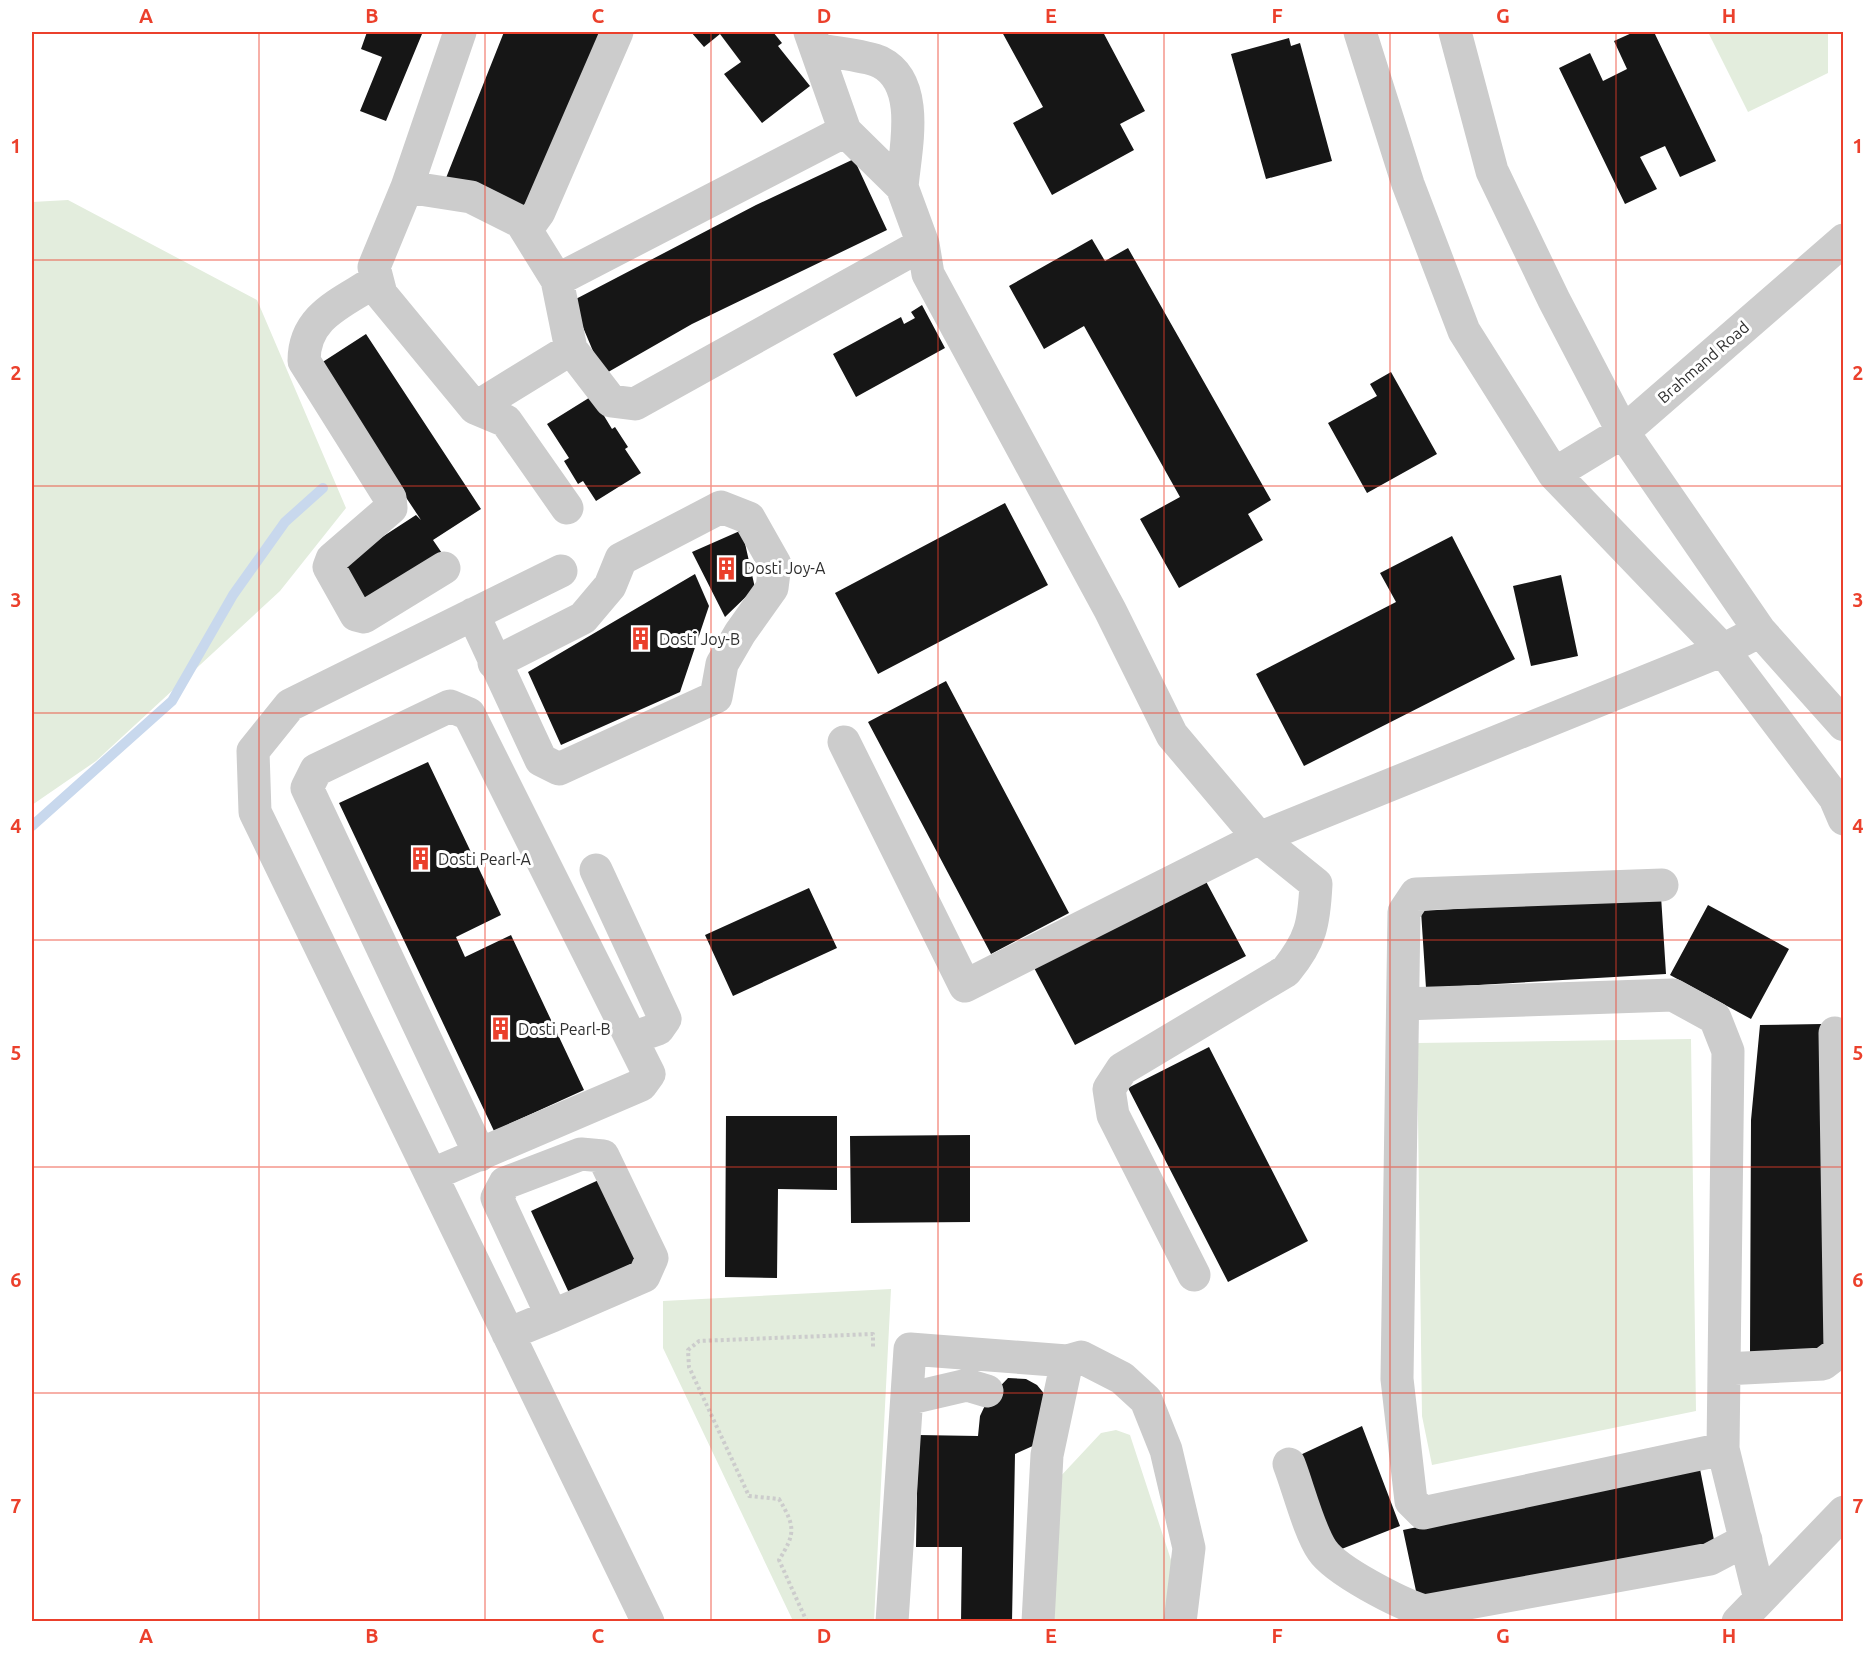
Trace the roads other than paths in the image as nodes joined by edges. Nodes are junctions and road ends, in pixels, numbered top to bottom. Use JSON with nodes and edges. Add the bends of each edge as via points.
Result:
{"nodes":[{"id":1,"x":460,"y":32,"type":"edge"},
{"id":2,"x":617,"y":32,"type":"edge"},
{"id":3,"x":1360,"y":32,"type":"edge"},
{"id":4,"x":1455,"y":32,"type":"edge"},
{"id":5,"x":813,"y":40,"type":"edge"},
{"id":6,"x":845,"y":131,"type":"junction"},
{"id":7,"x":407,"y":187,"type":"junction"},
{"id":8,"x":902,"y":187,"type":"junction"},
{"id":9,"x":526,"y":230,"type":"junction"},
{"id":10,"x":1844,"y":240,"type":"edge"},
{"id":11,"x":923,"y":244,"type":"junction"},
{"id":12,"x":377,"y":280,"type":"junction"},
{"id":13,"x":557,"y":280,"type":"junction"},
{"id":14,"x":571,"y":349,"type":"junction"},
{"id":15,"x":475,"y":408,"type":"junction"},
{"id":16,"x":1623,"y":432,"type":"junction"},
{"id":17,"x":1554,"y":474,"type":"junction"},
{"id":18,"x":567,"y":508,"type":"dead end"},
{"id":19,"x":444,"y":568,"type":"dead end"},
{"id":20,"x":561,"y":571,"type":"dead end"},
{"id":21,"x":472,"y":615,"type":"junction"},
{"id":22,"x":1760,"y":631,"type":"junction"},
{"id":23,"x":1723,"y":650,"type":"junction"},
{"id":24,"x":494,"y":663,"type":"junction"},
{"id":25,"x":1844,"y":725,"type":"edge"},
{"id":26,"x":844,"y":742,"type":"dead end"},
{"id":27,"x":1841,"y":802,"type":"edge"},
{"id":28,"x":1259,"y":838,"type":"junction"},
{"id":29,"x":596,"y":870,"type":"dead end"},
{"id":30,"x":1662,"y":885,"type":"dead end"},
{"id":31,"x":1403,"y":1004,"type":"junction"},
{"id":32,"x":1835,"y":1033,"type":"dead end"},
{"id":33,"x":632,"y":1038,"type":"junction"},
{"id":34,"x":480,"y":1155,"type":"junction"},
{"id":35,"x":431,"y":1175,"type":"junction"},
{"id":36,"x":1194,"y":1275,"type":"dead end"},
{"id":37,"x":552,"y":1316,"type":"junction"},
{"id":38,"x":508,"y":1334,"type":"junction"},
{"id":39,"x":1067,"y":1361,"type":"junction"},
{"id":40,"x":1724,"y":1369,"type":"junction"},
{"id":41,"x":987,"y":1391,"type":"dead end"},
{"id":42,"x":907,"y":1399,"type":"junction"},
{"id":43,"x":1723,"y":1449,"type":"junction"},
{"id":44,"x":1290,"y":1464,"type":"dead end"},
{"id":45,"x":1844,"y":1512,"type":"edge"},
{"id":46,"x":1746,"y":1540,"type":"junction"},
{"id":47,"x":1760,"y":1599,"type":"junction"},
{"id":48,"x":648,"y":1622,"type":"edge"},
{"id":49,"x":892,"y":1622,"type":"edge"},
{"id":50,"x":1038,"y":1622,"type":"edge"},
{"id":51,"x":1180,"y":1622,"type":"edge"},
{"id":52,"x":1738,"y":1622,"type":"edge"}],
"edges":[{"from":1,"to":7,"type":"street"},
{"from":2,"to":9,"type":"street","via":[[539,212]]},
{"from":3,"to":17,"type":"street","via":[[1408,184],[1464,330]]},
{"from":4,"to":16,"type":"street","via":[[1492,171]]},
{"from":5,"to":6,"type":"street"},
{"from":5,"to":8,"type":"street","via":[[880,62],[900,80],[908,108]]},
{"from":6,"to":8,"type":"street"},
{"from":6,"to":13,"type":"street"},
{"from":7,"to":9,"type":"street","via":[[471,197],[521,222]]},
{"from":7,"to":12,"type":"street","via":[[374,267]]},
{"from":8,"to":11,"type":"street"},
{"from":9,"to":13,"type":"street"},
{"from":10,"to":16,"type":"street","name":"Brahmand Road"},
{"from":11,"to":14,"type":"street","via":[[635,404],[612,401]]},
{"from":11,"to":28,"type":"street","via":[[932,281],[1110,610],[1172,735]]},
{"from":12,"to":15,"type":"street","via":[[381,294]]},
{"from":12,"to":19,"type":"street","via":[[317,320],[304,343],[304,361],[390,498],[391,508],[332,559],[329,567],[356,615],[364,617]]},
{"from":13,"to":14,"type":"street"},
{"from":14,"to":15,"type":"street"},
{"from":15,"to":18,"type":"street","via":[[506,421]]},
{"from":16,"to":17,"type":"street","name":"Brahmand Road"},
{"from":16,"to":22,"type":"street"},
{"from":17,"to":23,"type":"street"},
{"from":20,"to":21,"type":"street"},
{"from":21,"to":24,"type":"street"},
{"from":21,"to":35,"type":"street","via":[[290,705],[253,751],[255,812]]},
{"from":22,"to":23,"type":"street"},
{"from":22,"to":25,"type":"street"},
{"from":23,"to":27,"type":"street"},
{"from":23,"to":28,"type":"street"},
{"from":24,"to":24,"type":"street","via":[[541,759],[559,770],[716,697],[722,664],[772,588],[775,564],[749,518],[721,507],[621,559],[610,586],[583,618]]},
{"from":26,"to":28,"type":"street","via":[[965,986]]},
{"from":28,"to":36,"type":"street","via":[[1316,884],[1314,914],[1305,947],[1286,971],[1122,1069],[1109,1089],[1113,1115]]},
{"from":29,"to":33,"type":"street","via":[[665,1019],[658,1029]]},
{"from":30,"to":31,"type":"street","via":[[1416,894],[1404,912]]},
{"from":31,"to":40,"type":"street","via":[[1673,995],[1715,1018],[1728,1051]]},
{"from":31,"to":43,"type":"street","via":[[1397,1379],[1411,1501],[1423,1513]]},
{"from":32,"to":40,"type":"street","via":[[1840,1351],[1823,1364]]},
{"from":33,"to":34,"type":"street","via":[[649,1074],[641,1085]]},
{"from":33,"to":34,"type":"street","via":[[469,714],[450,706],[316,770],[307,788]]},
{"from":34,"to":35,"type":"street"},
{"from":35,"to":38,"type":"street"},
{"from":37,"to":37,"type":"street","via":[[644,1276],[652,1258],[603,1156],[581,1154],[506,1183],[497,1198]]},
{"from":37,"to":38,"type":"street"},
{"from":38,"to":48,"type":"street"},
{"from":39,"to":42,"type":"street","via":[[910,1349]]},
{"from":39,"to":50,"type":"street","via":[[1047,1455]]},
{"from":39,"to":51,"type":"street","via":[[1081,1357],[1122,1378],[1146,1400],[1166,1450],[1189,1548]]},
{"from":40,"to":43,"type":"street"},
{"from":41,"to":42,"type":"street","via":[[967,1384]]},
{"from":42,"to":49,"type":"street"},
{"from":43,"to":46,"type":"street"},
{"from":44,"to":46,"type":"street","via":[[1320,1548],[1331,1562],[1408,1606],[1424,1611],[1710,1559]]},
{"from":45,"to":47,"type":"street"},
{"from":46,"to":47,"type":"street"},
{"from":47,"to":52,"type":"street"}]}
